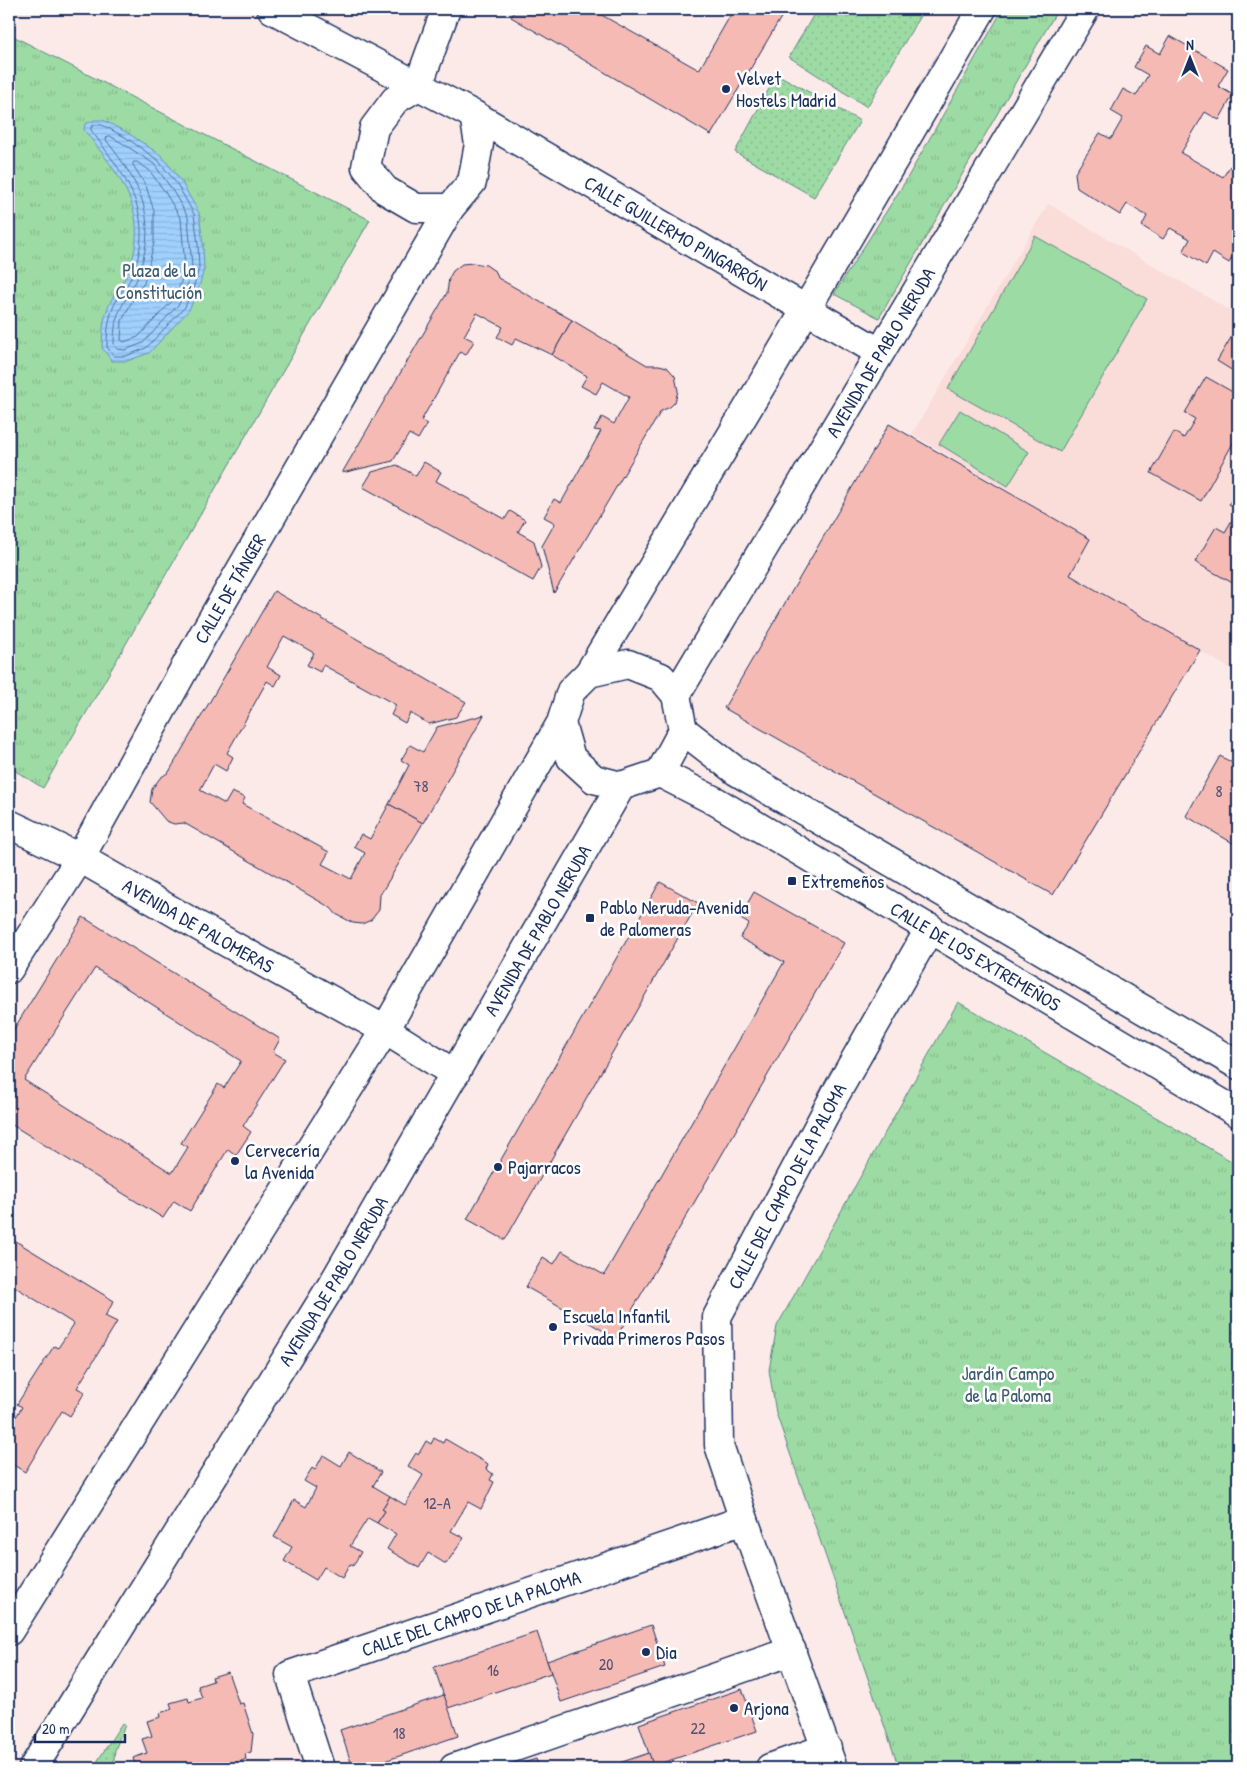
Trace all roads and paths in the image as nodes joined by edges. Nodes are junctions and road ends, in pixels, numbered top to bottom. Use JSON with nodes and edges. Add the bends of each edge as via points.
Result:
{"nodes":[{"id":1,"x":272,"y":9,"type":"edge"},
{"id":2,"x":446,"y":9,"type":"edge"},
{"id":3,"x":982,"y":9,"type":"edge"},
{"id":4,"x":1084,"y":9,"type":"edge"},
{"id":5,"x":418,"y":86,"type":"junction"},
{"id":6,"x":474,"y":115,"type":"junction"},
{"id":7,"x":450,"y":208,"type":"junction"},
{"id":8,"x":805,"y":309,"type":"junction"},
{"id":9,"x":879,"y":352,"type":"junction"},
{"id":10,"x":589,"y":673,"type":"junction"},
{"id":11,"x":676,"y":695,"type":"junction"},
{"id":12,"x":561,"y":723,"type":"junction"},
{"id":13,"x":683,"y":730,"type":"junction"},
{"id":14,"x":660,"y":773,"type":"junction"},
{"id":15,"x":621,"y":786,"type":"junction"},
{"id":16,"x":9,"y":824,"type":"edge"},
{"id":17,"x":80,"y":858,"type":"junction"},
{"id":18,"x":930,"y":928,"type":"junction"},
{"id":19,"x":9,"y":969,"type":"edge"},
{"id":20,"x":385,"y":1030,"type":"junction"},
{"id":21,"x":1238,"y":1065,"type":"edge"},
{"id":22,"x":455,"y":1074,"type":"junction"},
{"id":23,"x":1238,"y":1113,"type":"edge"},
{"id":24,"x":744,"y":1520,"type":"junction"},
{"id":25,"x":9,"y":1631,"type":"edge"},
{"id":26,"x":792,"y":1651,"type":"junction"},
{"id":27,"x":830,"y":1758,"type":"edge"},
{"id":28,"x":34,"y":1768,"type":"edge"},
{"id":29,"x":320,"y":1768,"type":"edge"},
{"id":30,"x":454,"y":1768,"type":"edge"},
{"id":31,"x":770,"y":1768,"type":"edge"}],
"edges":[{"from":1,"to":5,"type":"street","name":"CALLE GUILLERMO PINGARRÓN"},
{"from":2,"to":5,"type":"street"},
{"from":3,"to":8,"type":"street"},
{"from":4,"to":9,"type":"street","name":"AVENIDA DE PABLO NERUDA"},
{"from":5,"to":6,"type":"street","name":"CALLE GUILLERMO PINGARRÓN"},
{"from":5,"to":7,"type":"street","via":[[394,100],[374,128],[366,167],[385,190],[416,208]]},
{"from":6,"to":7,"type":"street","via":[[479,144],[472,182]]},
{"from":6,"to":8,"type":"street","name":"CALLE GUILLERMO PINGARRÓN"},
{"from":7,"to":17,"type":"street","name":"CALLE DE TÁNGER","via":[[203,635]]},
{"from":8,"to":9,"type":"street","name":"CALLE GUILLERMO PINGARRÓN"},
{"from":8,"to":10,"type":"street"},
{"from":9,"to":11,"type":"street","name":"AVENIDA DE PABLO NERUDA"},
{"from":10,"to":11,"type":"street","via":[[628,664],[660,677]]},
{"from":10,"to":12,"type":"street","via":[[571,691]]},
{"from":11,"to":13,"type":"street"},
{"from":12,"to":15,"type":"street","via":[[571,758],[594,779]]},
{"from":12,"to":20,"type":"street"},
{"from":13,"to":14,"type":"street"},
{"from":13,"to":21,"type":"street","name":"CALLE DE LOS EXTREMEÑOS","via":[[744,776]]},
{"from":14,"to":15,"type":"street"},
{"from":14,"to":18,"type":"street","name":"CALLE DE LOS EXTREMEÑOS","via":[[718,802]]},
{"from":15,"to":22,"type":"street","name":"AVENIDA DE PABLO NERUDA"},
{"from":16,"to":17,"type":"street","name":"AVENIDA DE PALOMERAS"},
{"from":17,"to":19,"type":"street","name":"CALLE DE TÁNGER"},
{"from":17,"to":20,"type":"street","name":"AVENIDA DE PALOMERAS"},
{"from":18,"to":23,"type":"street","name":"CALLE DE LOS EXTREMEÑOS"},
{"from":18,"to":24,"type":"street","name":"CALLE DEL CAMPO DE LA PALOMA","via":[[828,1109],[717,1317],[719,1445]]},
{"from":20,"to":22,"type":"street","name":"AVENIDA DE PALOMERAS"},
{"from":20,"to":25,"type":"street"},
{"from":22,"to":28,"type":"street","name":"AVENIDA DE PABLO NERUDA","via":[[335,1280]]},
{"from":24,"to":26,"type":"street","name":"CALLE DEL CAMPO DE LA PALOMA"},
{"from":24,"to":29,"type":"street","name":"CALLE DEL CAMPO DE LA PALOMA","via":[[290,1675]]},
{"from":26,"to":27,"type":"street","name":"CALLE DEL CAMPO DE LA PALOMA"},
{"from":26,"to":30,"type":"street"},
{"from":27,"to":31,"type":"street","name":"CALLE DEL CAMPO DE LA PALOMA"}]}
